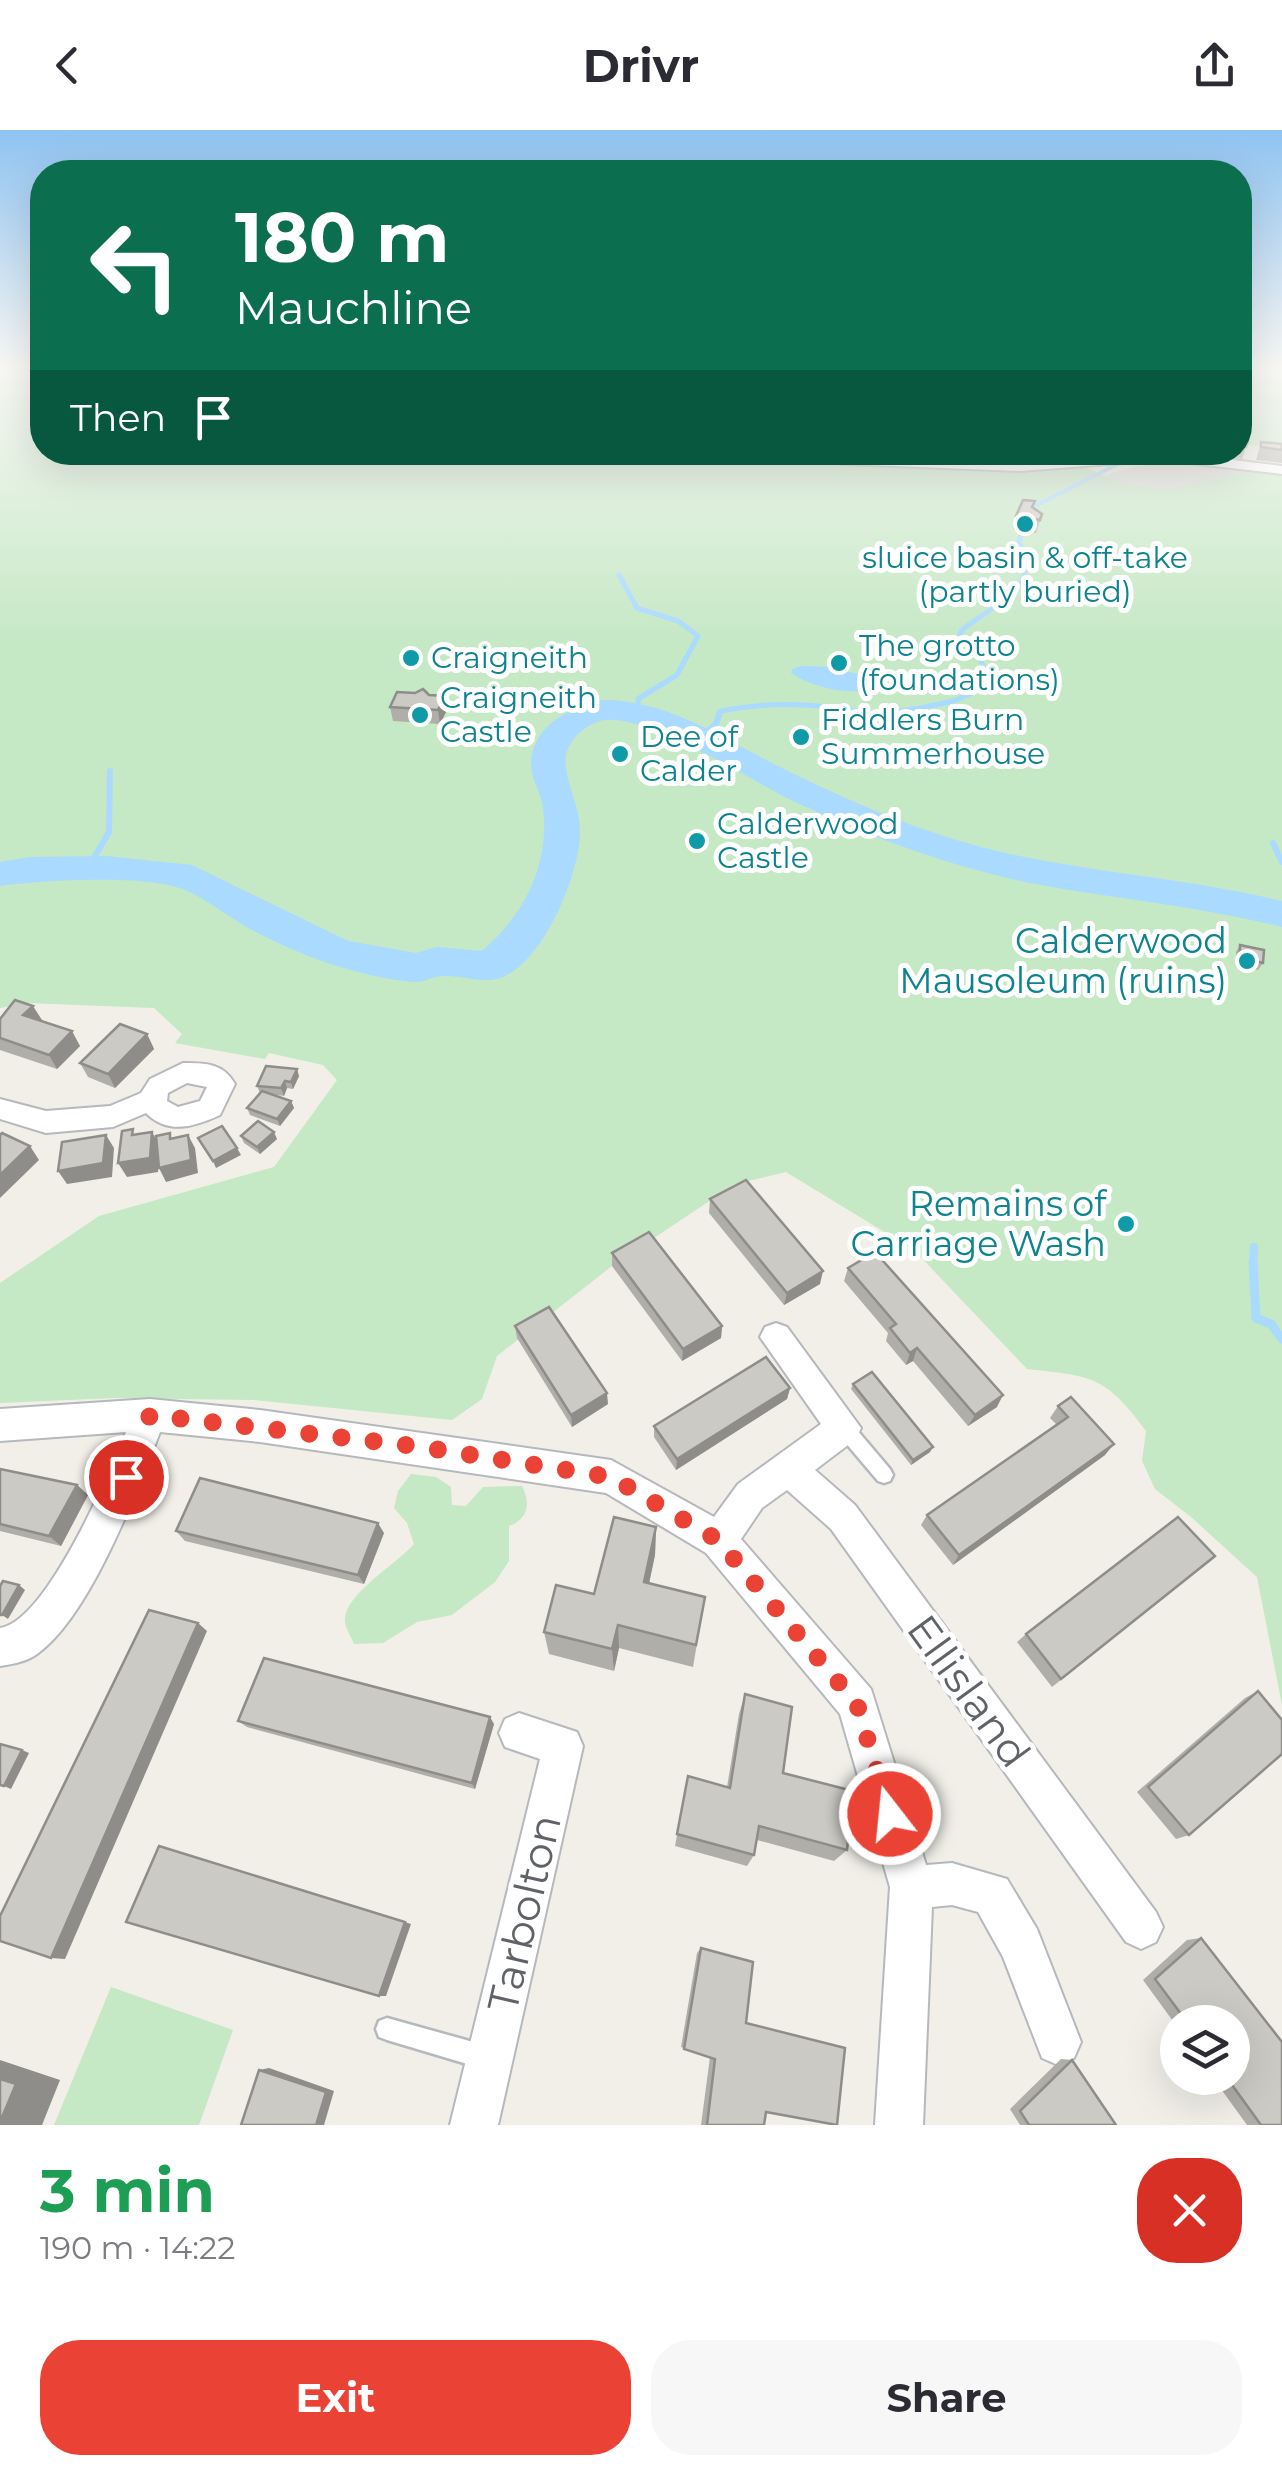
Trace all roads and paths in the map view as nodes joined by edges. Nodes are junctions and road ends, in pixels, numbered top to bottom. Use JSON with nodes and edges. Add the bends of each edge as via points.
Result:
{"nodes":[{"id":1,"x":970,"y":465,"type":"edge"},
{"id":2,"x":1036,"y":465,"type":"edge"},
{"id":3,"x":1245,"y":465,"type":"edge"},
{"id":4,"x":1282,"y":470,"type":"edge"},
{"id":5,"x":151,"y":1100,"type":"dead end"},
{"id":6,"x":0,"y":1109,"type":"edge"},
{"id":7,"x":776,"y":1337,"type":"dead end"},
{"id":8,"x":150,"y":1415,"type":"junction"},
{"id":9,"x":0,"y":1425,"type":"edge"},
{"id":10,"x":844,"y":1428,"type":"junction"},
{"id":11,"x":786,"y":1467,"type":"junction"},
{"id":12,"x":884,"y":1474,"type":"dead end"},
{"id":13,"x":718,"y":1540,"type":"junction"},
{"id":14,"x":0,"y":1647,"type":"edge"},
{"id":15,"x":519,"y":1733,"type":"dead end"},
{"id":16,"x":911,"y":1887,"type":"junction"},
{"id":17,"x":1141,"y":1926,"type":"dead end"},
{"id":18,"x":387,"y":2029,"type":"dead end"},
{"id":19,"x":1058,"y":2042,"type":"dead end"},
{"id":20,"x":490,"y":2059,"type":"junction"},
{"id":21,"x":474,"y":2125,"type":"edge"},
{"id":22,"x":900,"y":2125,"type":"edge"}],
"edges":[{"from":1,"to":2,"type":"street"},
{"from":3,"to":4,"type":"street"},
{"from":5,"to":6,"type":"street","via":[[113,1116],[46,1122]]},
{"from":7,"to":10,"type":"street"},
{"from":8,"to":9,"type":"street"},
{"from":8,"to":13,"type":"street","via":[[611,1477]]},
{"from":8,"to":14,"type":"street","via":[[126,1477],[62,1598],[21,1643]]},
{"from":10,"to":11,"type":"street"},
{"from":10,"to":12,"type":"lane"},
{"from":11,"to":13,"type":"street","via":[[750,1496]]},
{"from":11,"to":17,"type":"street","name":"Ellisland","via":[[842,1517]]},
{"from":13,"to":16,"type":"street","via":[[857,1704]]},
{"from":15,"to":20,"type":"street","name":"Tarbolton","via":[[564,1746]]},
{"from":16,"to":19,"type":"street","via":[[952,1884],[992,1894],[1021,1945]]},
{"from":16,"to":22,"type":"street"},
{"from":18,"to":20,"type":"lane"},
{"from":20,"to":21,"type":"street","name":"Tarbolton"}]}
